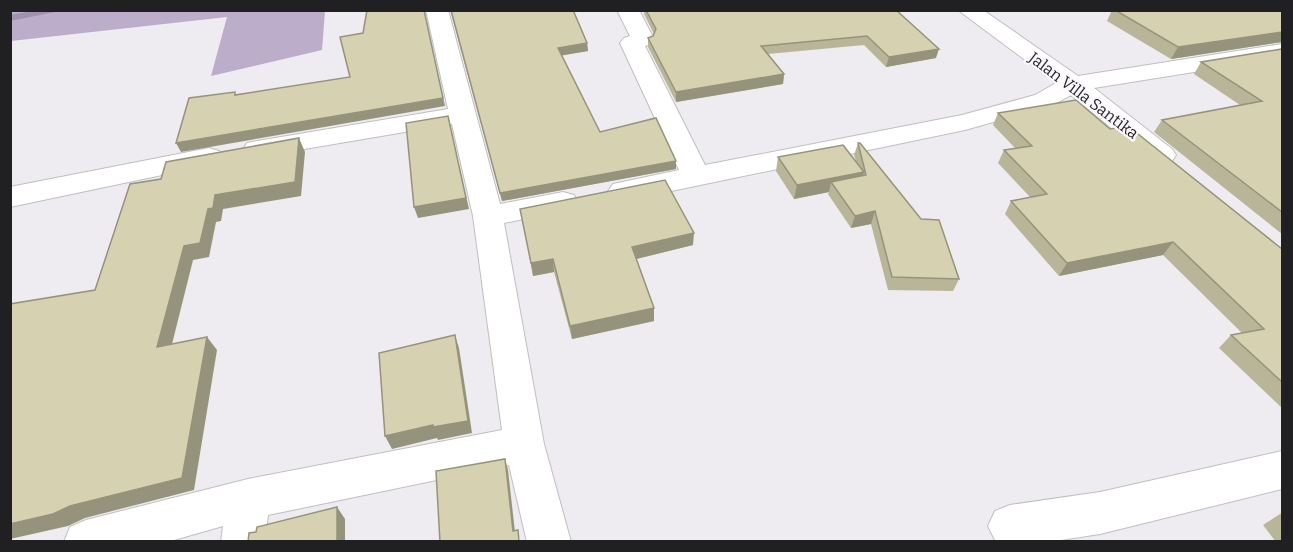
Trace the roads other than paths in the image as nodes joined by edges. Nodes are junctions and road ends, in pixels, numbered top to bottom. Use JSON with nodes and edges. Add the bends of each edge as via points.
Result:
{"nodes":[{"id":1,"x":437,"y":10,"type":"edge"},
{"id":2,"x":628,"y":10,"type":"edge"},
{"id":3,"x":968,"y":10,"type":"edge"},
{"id":4,"x":1282,"y":51,"type":"edge"},
{"id":5,"x":1073,"y":84,"type":"junction"},
{"id":6,"x":462,"y":114,"type":"junction"},
{"id":7,"x":1182,"y":171,"type":"edge"},
{"id":8,"x":696,"y":177,"type":"junction"},
{"id":9,"x":10,"y":197,"type":"edge"},
{"id":10,"x":488,"y":216,"type":"junction"},
{"id":11,"x":524,"y":444,"type":"junction"},
{"id":12,"x":1282,"y":470,"type":"edge"},
{"id":13,"x":248,"y":499,"type":"junction"},
{"id":14,"x":1010,"y":526,"type":"dead end"},
{"id":15,"x":86,"y":542,"type":"edge"},
{"id":16,"x":243,"y":542,"type":"edge"},
{"id":17,"x":549,"y":542,"type":"edge"}],
"edges":[{"from":1,"to":6,"type":"street"},
{"from":2,"to":8,"type":"street","via":[[643,39],[632,44]]},
{"from":3,"to":5,"type":"street","name":"Jalan Villa Santika"},
{"from":4,"to":5,"type":"street"},
{"from":5,"to":7,"type":"street","name":"Jalan Villa Santika"},
{"from":5,"to":8,"type":"street","via":[[1044,100],[965,122]]},
{"from":6,"to":9,"type":"street"},
{"from":6,"to":10,"type":"street"},
{"from":8,"to":10,"type":"street"},
{"from":10,"to":11,"type":"street"},
{"from":11,"to":13,"type":"street"},
{"from":11,"to":17,"type":"street"},
{"from":12,"to":14,"type":"street","via":[[1100,513]]},
{"from":13,"to":15,"type":"street"},
{"from":13,"to":16,"type":"street"}]}
